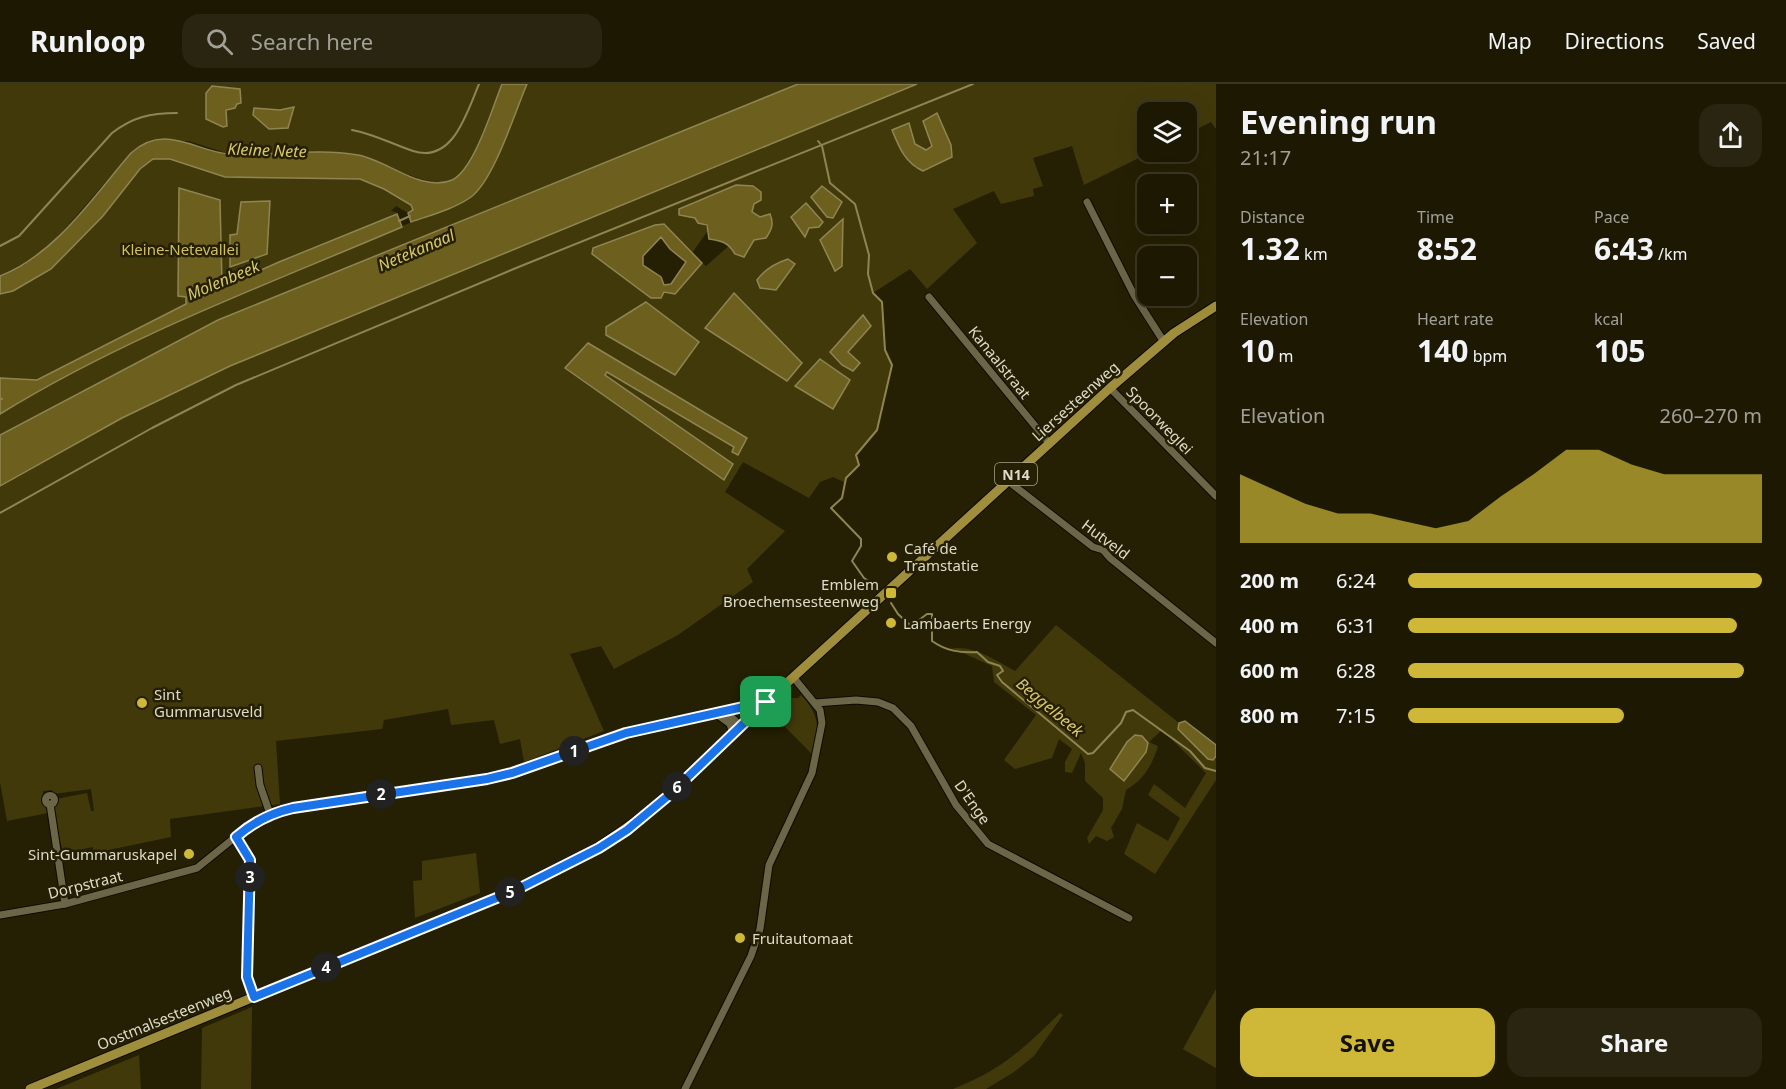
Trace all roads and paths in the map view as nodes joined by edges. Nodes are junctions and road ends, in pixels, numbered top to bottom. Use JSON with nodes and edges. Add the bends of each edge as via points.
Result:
{"nodes":[{"id":1,"x":1087,"y":202,"type":"dead end"},
{"id":2,"x":929,"y":297,"type":"dead end"},
{"id":3,"x":1216,"y":306,"type":"edge"},
{"id":4,"x":1164,"y":342,"type":"junction"},
{"id":5,"x":1110,"y":388,"type":"junction"},
{"id":6,"x":1050,"y":444,"type":"junction"},
{"id":7,"x":1008,"y":481,"type":"junction"},
{"id":8,"x":1214,"y":490,"type":"edge"},
{"id":9,"x":1216,"y":643,"type":"edge"},
{"id":10,"x":794,"y":678,"type":"junction"},
{"id":11,"x":766,"y":702,"type":"junction"},
{"id":12,"x":815,"y":703,"type":"junction"},
{"id":13,"x":725,"y":711,"type":"junction"},
{"id":14,"x":715,"y":713,"type":"junction"},
{"id":15,"x":741,"y":726,"type":"junction"},
{"id":16,"x":733,"y":734,"type":"junction"},
{"id":17,"x":258,"y":768,"type":"dead end"},
{"id":18,"x":50,"y":804,"type":"dead end"},
{"id":19,"x":270,"y":814,"type":"junction"},
{"id":20,"x":236,"y":837,"type":"junction"},
{"id":21,"x":65,"y":904,"type":"junction"},
{"id":22,"x":0,"y":915,"type":"edge"},
{"id":23,"x":1129,"y":918,"type":"dead end"},
{"id":24,"x":254,"y":997,"type":"junction"},
{"id":25,"x":30,"y":1089,"type":"edge"},
{"id":26,"x":685,"y":1089,"type":"edge"}],
"edges":[{"from":1,"to":4,"type":"street","via":[[1134,295]]},
{"from":2,"to":6,"type":"street","name":"Kanaalstraat"},
{"from":3,"to":4,"type":"main road","name":"Liersesteenweg","number":"N14"},
{"from":4,"to":5,"type":"main road","name":"Liersesteenweg","number":"N14"},
{"from":5,"to":6,"type":"main road","name":"Liersesteenweg","number":"N14"},
{"from":5,"to":8,"type":"street","name":"Spoorweglei"},
{"from":6,"to":7,"type":"main road","name":"Liersesteenweg","number":"N14"},
{"from":7,"to":9,"type":"street","name":"Hutveld","via":[[1093,547],[1104,550]]},
{"from":7,"to":10,"type":"main road","name":"Liersesteenweg","number":"N14"},
{"from":10,"to":11,"type":"main road","name":"Oostmalsesteenweg","number":"N14"},
{"from":10,"to":12,"type":"street"},
{"from":11,"to":13,"type":"street","name":"Dorpstraat"},
{"from":11,"to":15,"type":"main road","name":"Oostmalsesteenweg","number":"N14"},
{"from":12,"to":23,"type":"street","name":"D'Enge","via":[[856,700],[893,708],[911,726],[956,805],[988,844]]},
{"from":12,"to":26,"type":"street","via":[[822,723],[812,773],[769,865],[758,936]]},
{"from":13,"to":14,"type":"street","name":"Dorpstraat"},
{"from":13,"to":15,"type":"street"},
{"from":14,"to":16,"type":"street","via":[[730,724]]},
{"from":14,"to":19,"type":"street","name":"Dorpstraat","via":[[626,733],[503,775]]},
{"from":15,"to":16,"type":"main road","name":"Oostmalsesteenweg","number":"N14"},
{"from":16,"to":24,"type":"main road","name":"Oostmalsesteenweg","number":"N14","via":[[662,801],[599,848],[516,890]]},
{"from":17,"to":19,"type":"street"},
{"from":18,"to":21,"type":"street"},
{"from":19,"to":20,"type":"street","name":"Dorpstraat"},
{"from":20,"to":21,"type":"street","name":"Dorpstraat","via":[[197,868]]},
{"from":20,"to":24,"type":"street","via":[[250,860],[247,977]]},
{"from":21,"to":22,"type":"street","name":"Dorpstraat"},
{"from":24,"to":25,"type":"main road","name":"Oostmalsesteenweg","number":"N14"}]}
